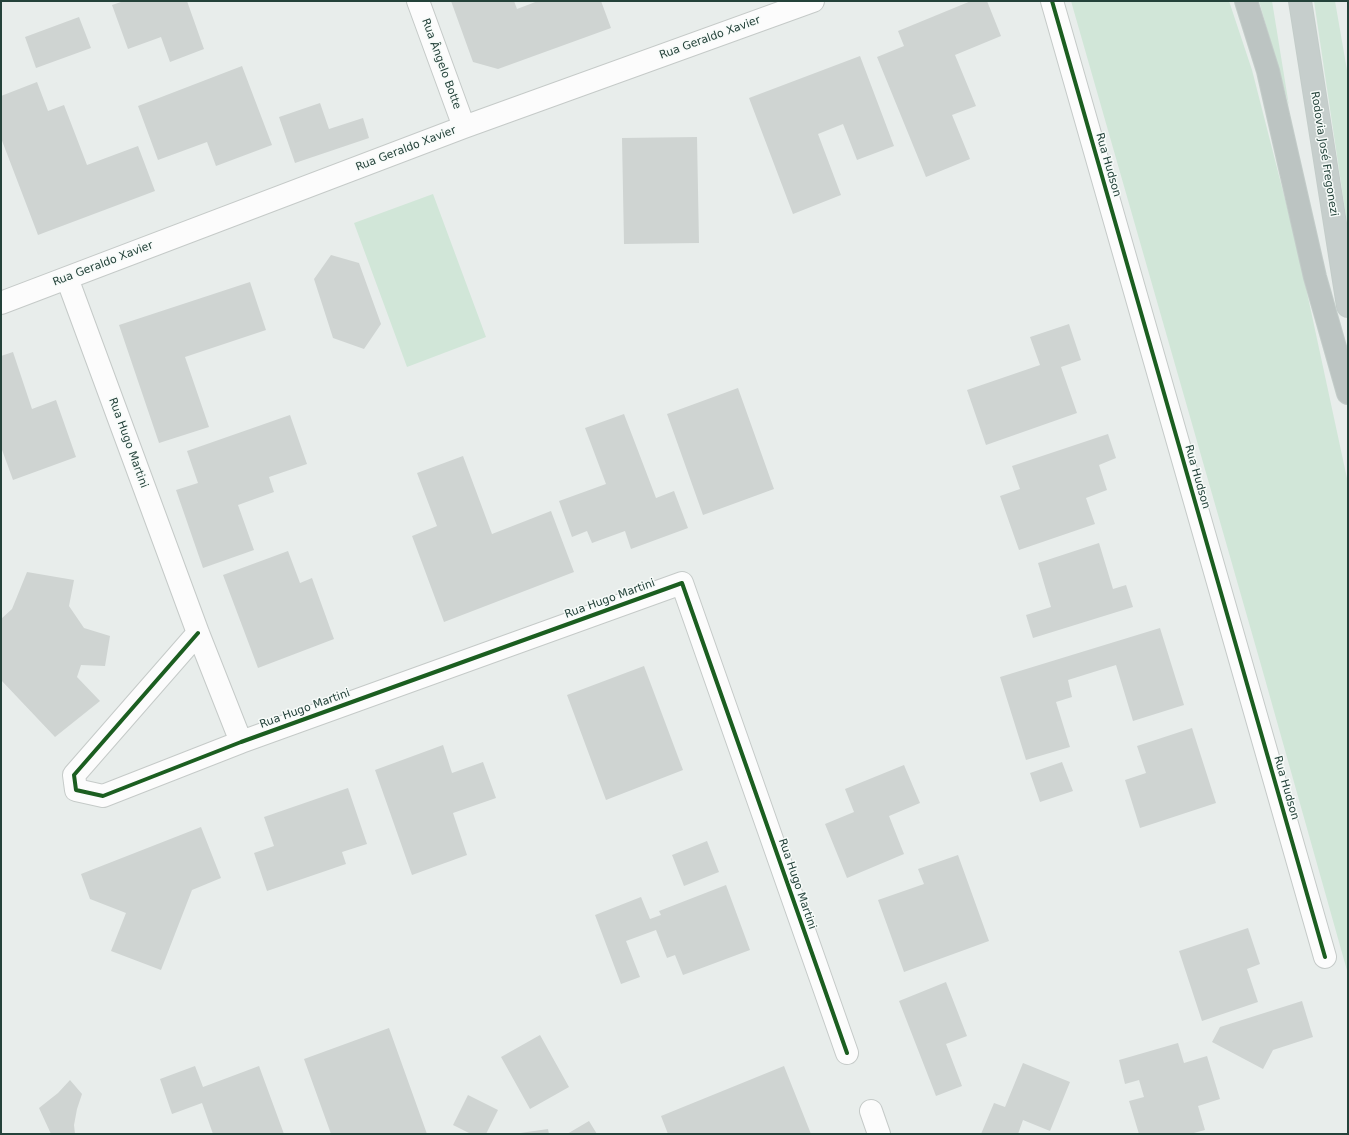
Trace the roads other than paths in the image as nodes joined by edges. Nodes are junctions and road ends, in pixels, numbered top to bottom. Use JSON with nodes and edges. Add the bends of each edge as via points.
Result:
{"nodes":[{"id":1,"x":418,"y":1,"type":"edge"},
{"id":2,"x":813,"y":1,"type":"edge"},
{"id":3,"x":1052,"y":1,"type":"edge"},
{"id":4,"x":1246,"y":1,"type":"edge"},
{"id":5,"x":1300,"y":1,"type":"edge"},
{"id":6,"x":464,"y":128,"type":"junction"},
{"id":7,"x":67,"y":278,"type":"junction"},
{"id":8,"x":1,"y":303,"type":"edge"},
{"id":9,"x":1348,"y":306,"type":"edge"},
{"id":10,"x":1348,"y":393,"type":"edge"},
{"id":11,"x":198,"y":633,"type":"junction"},
{"id":12,"x":241,"y":742,"type":"junction"},
{"id":13,"x":1325,"y":957,"type":"dead end"},
{"id":14,"x":846,"y":1053,"type":"dead end"},
{"id":15,"x":871,"y":1111,"type":"dead end"},
{"id":16,"x":878,"y":1134,"type":"edge"}],
"edges":[{"from":1,"to":6,"type":"street","name":"Rua Ângelo Botte"},
{"from":2,"to":6,"type":"street","name":"Rua Geraldo Xavier"},
{"from":3,"to":13,"type":"street","name":"Rua Hudson"},
{"from":4,"to":10,"type":"highway","via":[[1268,71],[1315,277]]},
{"from":5,"to":9,"type":"highway","name":"Rodovia José Fregonezi"},
{"from":6,"to":7,"type":"street","name":"Rua Geraldo Xavier"},
{"from":7,"to":8,"type":"street","name":"Rua Geraldo Xavier"},
{"from":7,"to":11,"type":"street","name":"Rua Hugo Martini"},
{"from":11,"to":12,"type":"street","name":"Rua Hugo Martini"},
{"from":11,"to":12,"type":"street","name":"Rua Hugo Martini","via":[[74,775],[76,790],[103,796]]},
{"from":12,"to":14,"type":"street","name":"Rua Hugo Martini","via":[[682,583]]},
{"from":15,"to":16,"type":"street"}]}
